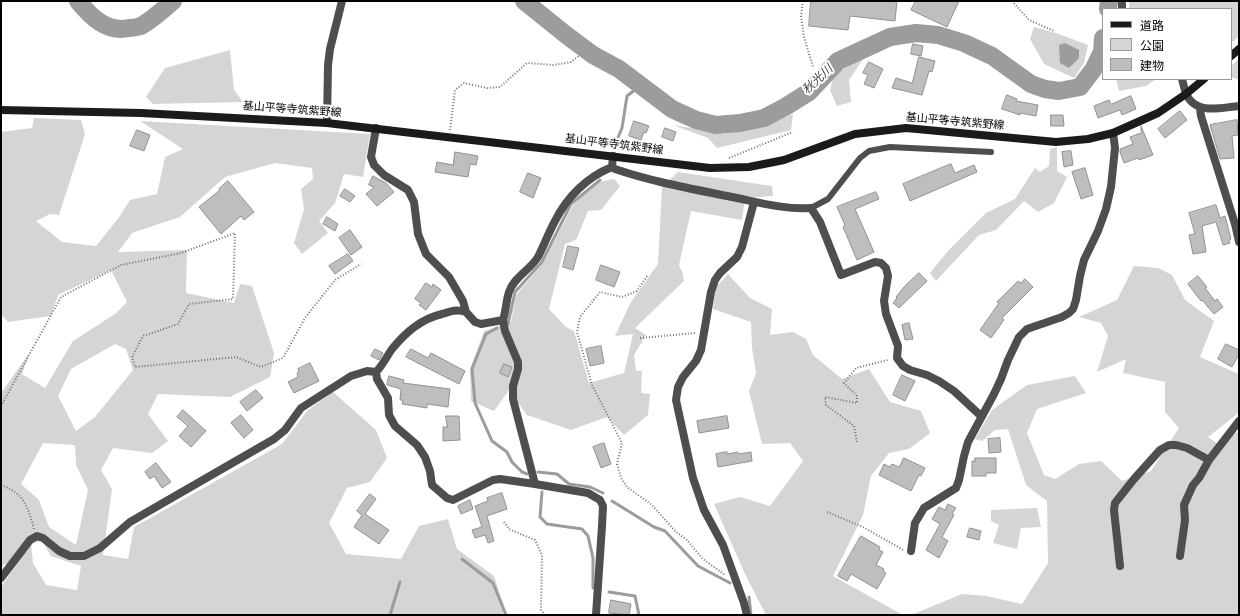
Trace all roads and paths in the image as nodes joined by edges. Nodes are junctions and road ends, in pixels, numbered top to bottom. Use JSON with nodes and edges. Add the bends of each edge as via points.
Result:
{"nodes":[{"id":1,"x":342,"y":1,"type":"edge"},
{"id":2,"x":803,"y":1,"type":"edge"},
{"id":3,"x":1012,"y":1,"type":"edge"},
{"id":4,"x":1054,"y":31,"type":"dead end"},
{"id":5,"x":580,"y":55,"type":"dead end"},
{"id":6,"x":813,"y":67,"type":"dead end"},
{"id":7,"x":1182,"y":80,"type":"edge"},
{"id":8,"x":1203,"y":80,"type":"edge"},
{"id":9,"x":1186,"y":94,"type":"junction"},
{"id":10,"x":1239,"y":106,"type":"edge"},
{"id":11,"x":1200,"y":108,"type":"junction"},
{"id":12,"x":1,"y":110,"type":"edge"},
{"id":13,"x":327,"y":123,"type":"junction"},
{"id":14,"x":376,"y":128,"type":"junction"},
{"id":15,"x":793,"y":132,"type":"dead end"},
{"id":16,"x":1114,"y":133,"type":"junction"},
{"id":17,"x":448,"y":137,"type":"junction"},
{"id":18,"x":991,"y":152,"type":"dead end"},
{"id":19,"x":613,"y":156,"type":"junction"},
{"id":20,"x":725,"y":160,"type":"dead end"},
{"id":21,"x":612,"y":167,"type":"junction"},
{"id":22,"x":754,"y":202,"type":"junction"},
{"id":23,"x":811,"y":208,"type":"junction"},
{"id":24,"x":1239,"y":242,"type":"edge"},
{"id":25,"x":361,"y":264,"type":"dead end"},
{"id":26,"x":647,"y":276,"type":"dead end"},
{"id":27,"x":466,"y":312,"type":"junction"},
{"id":28,"x":503,"y":320,"type":"junction"},
{"id":29,"x":704,"y":332,"type":"junction"},
{"id":30,"x":640,"y":338,"type":"dead end"},
{"id":31,"x":897,"y":358,"type":"junction"},
{"id":32,"x":376,"y":372,"type":"junction"},
{"id":33,"x":1,"y":406,"type":"edge"},
{"id":34,"x":981,"y":416,"type":"junction"},
{"id":35,"x":1239,"y":421,"type":"edge"},
{"id":36,"x":856,"y":442,"type":"dead end"},
{"id":37,"x":1208,"y":460,"type":"junction"},
{"id":38,"x":535,"y":484,"type":"junction"},
{"id":39,"x":1,"y":485,"type":"edge"},
{"id":40,"x":826,"y":512,"type":"dead end"},
{"id":41,"x":504,"y":522,"type":"dead end"},
{"id":42,"x":37,"y":536,"type":"junction"},
{"id":43,"x":910,"y":551,"type":"joint"},
{"id":44,"x":1180,"y":556,"type":"dead end"},
{"id":45,"x":1120,"y":566,"type":"dead end"},
{"id":46,"x":1,"y":578,"type":"edge"},
{"id":47,"x":736,"y":578,"type":"junction"},
{"id":48,"x":545,"y":615,"type":"edge"},
{"id":49,"x":596,"y":615,"type":"edge"},
{"id":50,"x":747,"y":615,"type":"edge"}],
"edges":[{"from":1,"to":13,"type":"street","via":[[328,57]]},
{"from":2,"to":6,"type":"path","via":[[803,30]]},
{"from":3,"to":4,"type":"path","via":[[1029,20]]},
{"from":5,"to":17,"type":"path","via":[[571,62],[554,65],[527,63],[500,87],[487,88],[464,83],[455,90]]},
{"from":7,"to":9,"type":"street"},
{"from":8,"to":9,"type":"main road","name":"基山平等寺筑紫野線"},
{"from":9,"to":11,"type":"street","via":[[1190,101]]},
{"from":9,"to":16,"type":"main road","name":"基山平等寺筑紫野線","via":[[1158,113]]},
{"from":10,"to":11,"type":"street"},
{"from":11,"to":24,"type":"street"},
{"from":12,"to":13,"type":"main road","name":"基山平等寺筑紫野線","via":[[211,116]]},
{"from":13,"to":14,"type":"main road","name":"基山平等寺筑紫野線"},
{"from":14,"to":17,"type":"main road","name":"基山平等寺筑紫野線"},
{"from":14,"to":27,"type":"street","via":[[371,157],[374,165],[384,175],[408,190],[414,202],[418,234],[426,254],[449,277],[463,301]]},
{"from":15,"to":20,"type":"path"},
{"from":16,"to":19,"type":"main road","name":"基山平等寺筑紫野線","via":[[1056,142],[906,128],[855,134],[784,160],[749,168],[710,168]]},
{"from":16,"to":34,"type":"street","via":[[1111,187],[1106,209],[1084,260],[1073,309],[1062,317],[1028,329],[1019,337],[999,384]]},
{"from":17,"to":19,"type":"main road","name":"基山平等寺筑紫野線"},
{"from":18,"to":23,"type":"lane","via":[[890,148],[870,152],[860,158],[828,199]]},
{"from":19,"to":21,"type":"street"},
{"from":21,"to":22,"type":"street","via":[[666,183]]},
{"from":21,"to":28,"type":"street","via":[[601,171],[579,187],[565,203],[538,257],[516,280],[509,292]]},
{"from":22,"to":23,"type":"street","via":[[800,209]]},
{"from":22,"to":29,"type":"street","via":[[742,247],[737,257],[715,280]]},
{"from":23,"to":31,"type":"street","via":[[820,222],[841,275],[875,262],[886,268],[888,276],[884,301],[898,346]]},
{"from":25,"to":33,"type":"path","via":[[335,280],[305,318],[283,358],[261,367],[236,357],[135,367],[132,358],[143,336],[178,324],[189,304],[233,299],[235,233],[181,253],[121,265],[61,298]]},
{"from":26,"to":47,"type":"path","via":[[637,291],[622,297],[600,292],[580,317],[577,332],[592,385],[622,443],[617,464],[627,487],[652,505],[703,559],[727,576]]},
{"from":27,"to":28,"type":"street","via":[[475,322],[481,324]]},
{"from":27,"to":32,"type":"street","via":[[458,309],[432,316],[419,323],[405,335]]},
{"from":28,"to":38,"type":"street","via":[[518,362],[513,399]]},
{"from":29,"to":30,"type":"path"},
{"from":29,"to":47,"type":"street","via":[[701,350],[683,377],[676,400],[693,478],[704,510]]},
{"from":31,"to":34,"type":"street","via":[[903,366],[927,375],[954,391]]},
{"from":31,"to":36,"type":"path","via":[[856,368],[844,383],[857,396],[857,403],[825,397],[826,405],[854,426]]},
{"from":32,"to":38,"type":"street","via":[[377,379],[388,398],[394,426],[417,445],[430,471],[432,486],[447,498],[453,500],[493,480]]},
{"from":32,"to":42,"type":"street","via":[[367,371],[351,376],[301,408],[285,430],[274,439],[130,522],[100,548],[84,556],[70,556]]},
{"from":34,"to":43,"type":"street","via":[[968,442],[956,488],[924,508],[915,523]]},
{"from":35,"to":37,"type":"street"},
{"from":37,"to":44,"type":"street","via":[[1184,505],[1185,520]]},
{"from":37,"to":45,"type":"street","via":[[1187,448],[1169,445],[1160,450],[1134,479],[1115,503]]},
{"from":38,"to":49,"type":"street","via":[[588,494],[600,500],[603,506]]},
{"from":39,"to":42,"type":"path","via":[[18,494],[29,511]]},
{"from":40,"to":43,"type":"path"},
{"from":41,"to":48,"type":"path","via":[[509,529],[534,540],[542,556],[541,610]]},
{"from":42,"to":46,"type":"street","via":[[30,540]]},
{"from":47,"to":50,"type":"street"}]}
